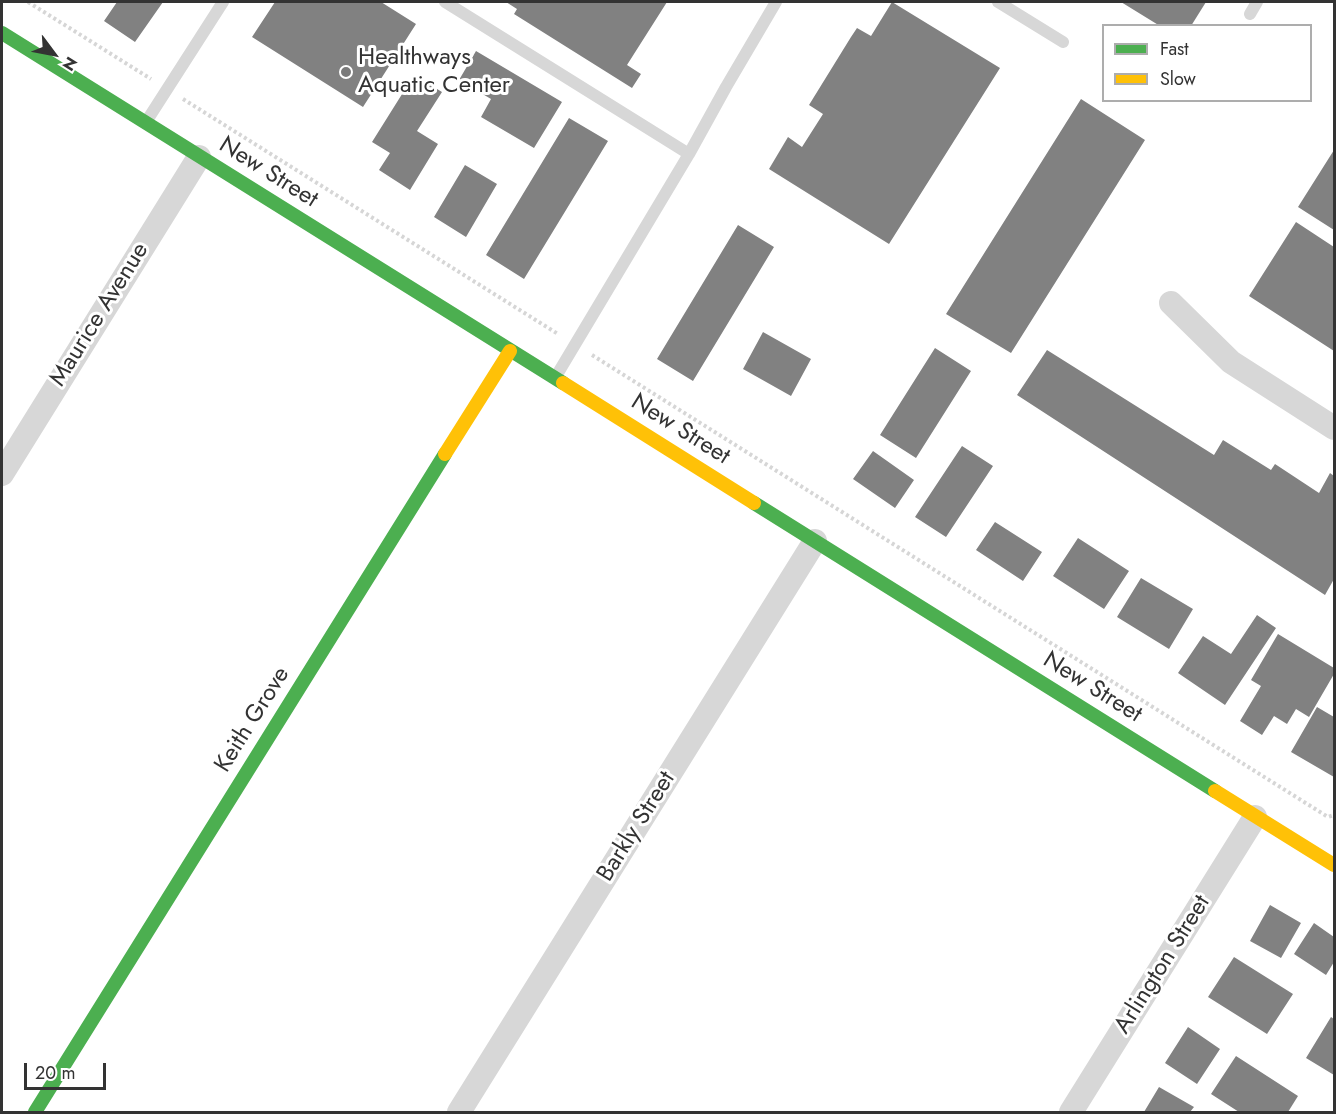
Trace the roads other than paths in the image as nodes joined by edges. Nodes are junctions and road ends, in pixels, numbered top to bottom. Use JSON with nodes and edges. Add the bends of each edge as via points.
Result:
{"nodes":[{"id":1,"x":223,"y":2,"type":"edge"},
{"id":2,"x":445,"y":2,"type":"edge"},
{"id":3,"x":776,"y":2,"type":"edge"},
{"id":4,"x":998,"y":2,"type":"edge"},
{"id":5,"x":1257,"y":2,"type":"edge"},
{"id":6,"x":1250,"y":14,"type":"dead end"},
{"id":7,"x":2,"y":33,"type":"edge"},
{"id":8,"x":1063,"y":42,"type":"dead end"},
{"id":9,"x":146,"y":123,"type":"junction"},
{"id":10,"x":689,"y":154,"type":"junction"},
{"id":11,"x":199,"y":157,"type":"junction"},
{"id":12,"x":1171,"y":303,"type":"dead end"},
{"id":13,"x":510,"y":351,"type":"junction"},
{"id":14,"x":554,"y":379,"type":"junction"},
{"id":15,"x":1335,"y":428,"type":"edge"},
{"id":16,"x":2,"y":474,"type":"edge"},
{"id":17,"x":816,"y":541,"type":"junction"},
{"id":18,"x":1255,"y":817,"type":"junction"},
{"id":19,"x":1335,"y":865,"type":"edge"},
{"id":20,"x":35,"y":1113,"type":"edge"},
{"id":21,"x":459,"y":1113,"type":"edge"},
{"id":22,"x":1071,"y":1113,"type":"edge"}],
"edges":[{"from":1,"to":9,"type":"lane"},
{"from":2,"to":10,"type":"lane"},
{"from":3,"to":10,"type":"lane"},
{"from":4,"to":8,"type":"lane"},
{"from":5,"to":6,"type":"lane"},
{"from":7,"to":9,"type":"street","name":"New Street"},
{"from":9,"to":11,"type":"street","name":"New Street"},
{"from":10,"to":14,"type":"lane"},
{"from":11,"to":13,"type":"street","name":"New Street"},
{"from":11,"to":16,"type":"street","name":"Maurice Avenue"},
{"from":12,"to":15,"type":"street","via":[[1231,362]]},
{"from":13,"to":14,"type":"street","name":"New Street"},
{"from":13,"to":20,"type":"street","name":"Keith Grove"},
{"from":14,"to":17,"type":"street","name":"New Street"},
{"from":17,"to":18,"type":"street","name":"New Street"},
{"from":17,"to":21,"type":"street","name":"Barkly Street"},
{"from":18,"to":19,"type":"street","name":"New Street"},
{"from":18,"to":22,"type":"street","name":"Arlington Street"}]}
